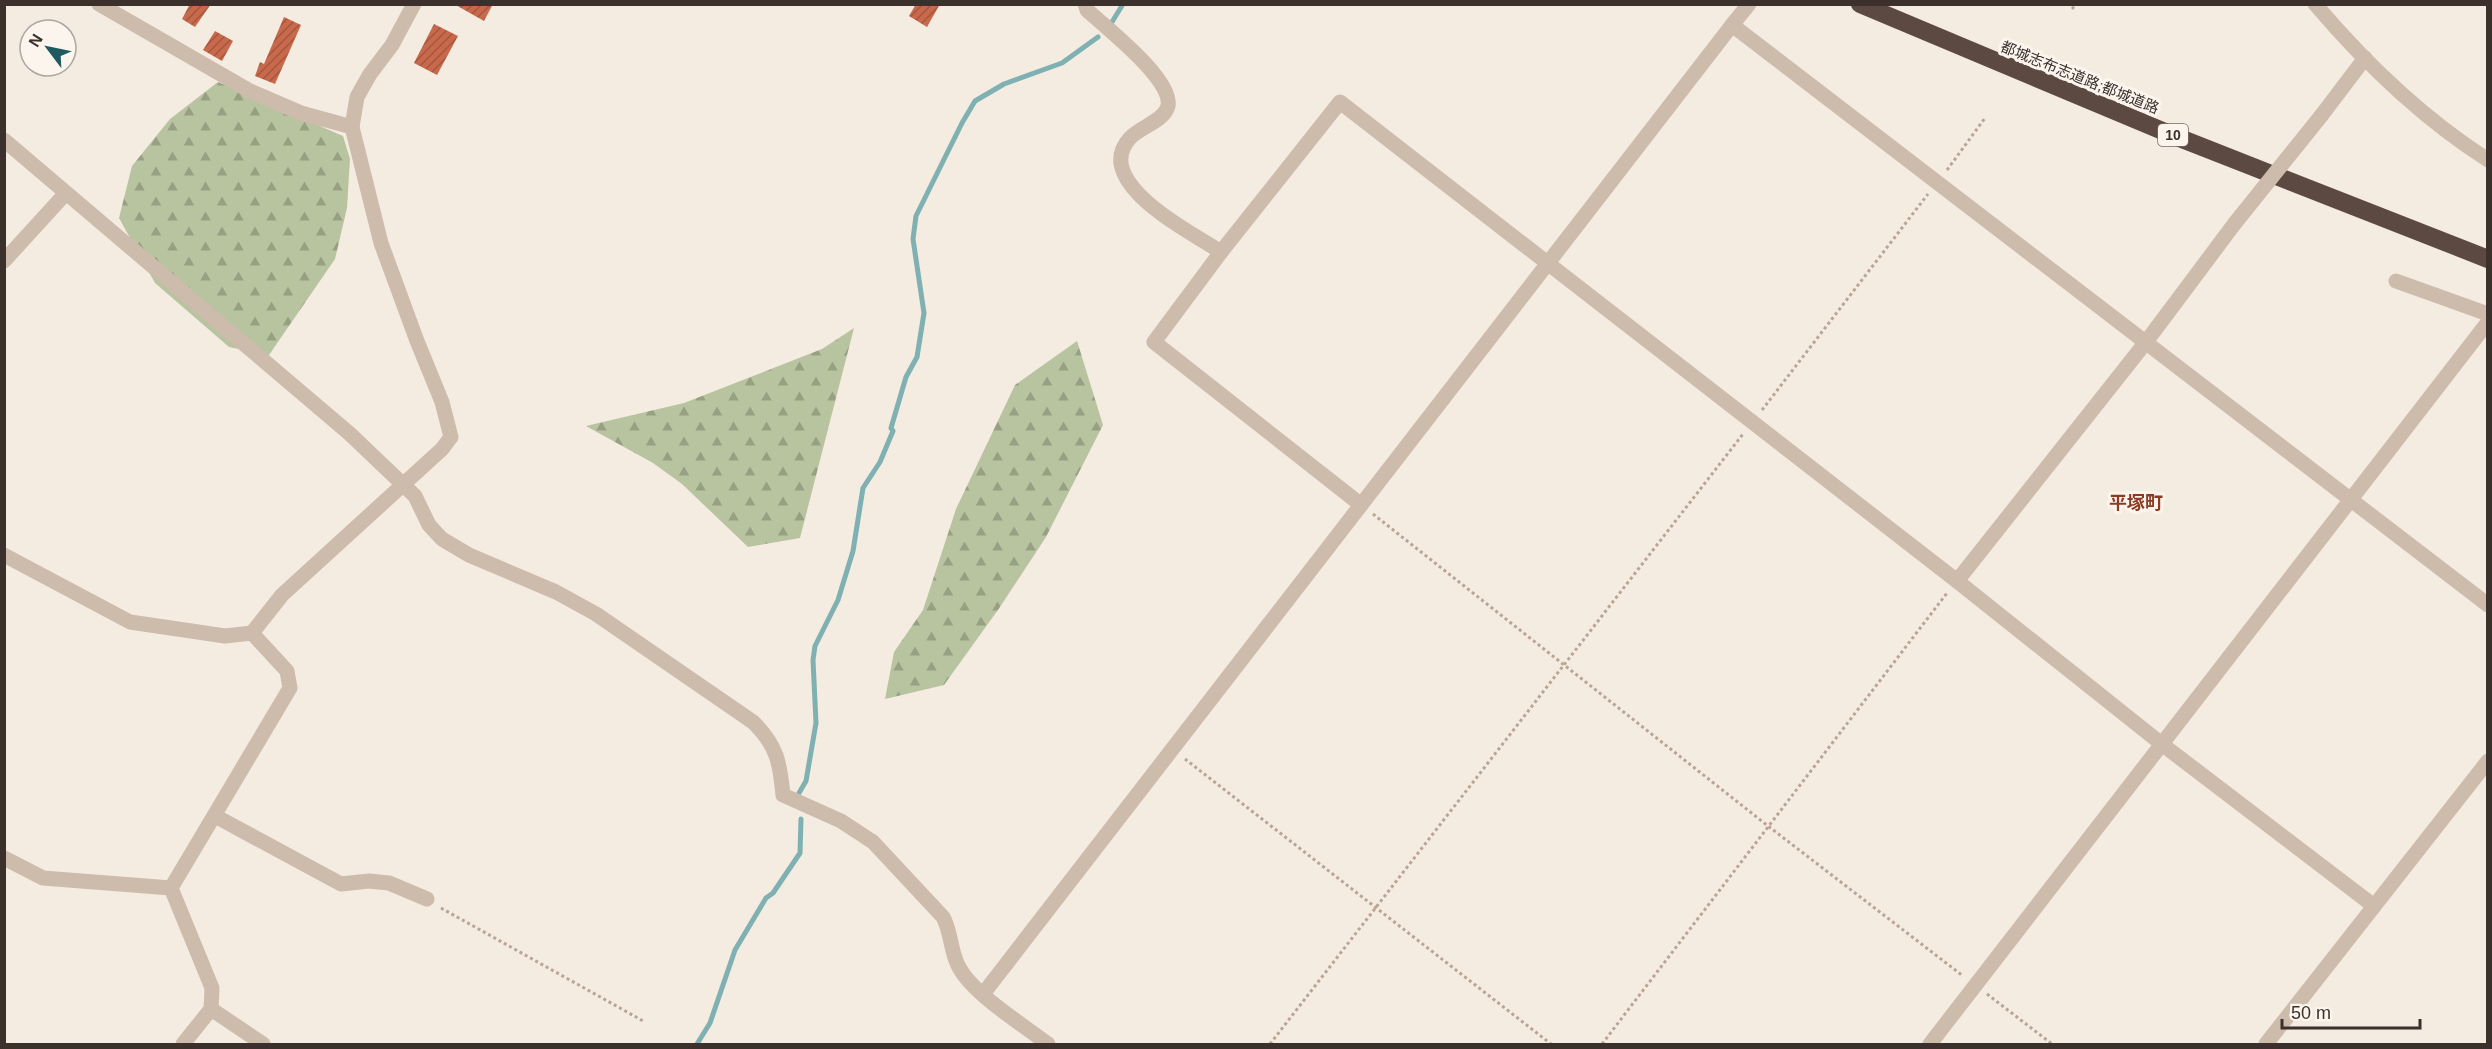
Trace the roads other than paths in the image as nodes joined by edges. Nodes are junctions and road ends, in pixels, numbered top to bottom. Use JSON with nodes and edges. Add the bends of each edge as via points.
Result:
{"nodes":[{"id":1,"x":99,"y":4,"type":"edge"},
{"id":2,"x":414,"y":4,"type":"edge"},
{"id":3,"x":1085,"y":4,"type":"edge"},
{"id":4,"x":1860,"y":4,"type":"edge"},
{"id":5,"x":2315,"y":4,"type":"edge"},
{"id":6,"x":1749,"y":5,"type":"edge"},
{"id":7,"x":1732,"y":25,"type":"junction"},
{"id":8,"x":2366,"y":58,"type":"junction"},
{"id":9,"x":352,"y":127,"type":"junction"},
{"id":10,"x":4,"y":140,"type":"edge"},
{"id":11,"x":2487,"y":160,"type":"edge"},
{"id":12,"x":66,"y":193,"type":"junction"},
{"id":13,"x":1221,"y":252,"type":"junction"},
{"id":14,"x":2487,"y":259,"type":"edge"},
{"id":15,"x":4,"y":261,"type":"edge"},
{"id":16,"x":1546,"y":263,"type":"junction"},
{"id":17,"x":2396,"y":281,"type":"dead end"},
{"id":18,"x":2487,"y":314,"type":"edge"},
{"id":19,"x":2487,"y":322,"type":"edge"},
{"id":20,"x":2146,"y":342,"type":"junction"},
{"id":21,"x":403,"y":484,"type":"junction"},
{"id":22,"x":2350,"y":501,"type":"junction"},
{"id":23,"x":1360,"y":504,"type":"junction"},
{"id":24,"x":4,"y":555,"type":"edge"},
{"id":25,"x":1957,"y":581,"type":"junction"},
{"id":26,"x":2487,"y":606,"type":"edge"},
{"id":27,"x":252,"y":633,"type":"junction"},
{"id":28,"x":2163,"y":745,"type":"junction"},
{"id":29,"x":2487,"y":762,"type":"edge"},
{"id":30,"x":215,"y":816,"type":"junction"},
{"id":31,"x":4,"y":858,"type":"edge"},
{"id":32,"x":171,"y":888,"type":"junction"},
{"id":33,"x":427,"y":899,"type":"road end"},
{"id":34,"x":2374,"y":906,"type":"junction"},
{"id":35,"x":983,"y":994,"type":"junction"},
{"id":36,"x":211,"y":1009,"type":"junction"},
{"id":37,"x":183,"y":1044,"type":"edge"},
{"id":38,"x":263,"y":1044,"type":"edge"},
{"id":39,"x":1048,"y":1044,"type":"edge"},
{"id":40,"x":1930,"y":1044,"type":"edge"},
{"id":41,"x":2266,"y":1044,"type":"edge"}],
"edges":[{"from":1,"to":9,"type":"street","via":[[250,91],[300,113]]},
{"from":2,"to":9,"type":"street","via":[[357,97]]},
{"from":3,"to":13,"type":"street","via":[[1155,73],[1166,92],[1168,105],[1163,114],[1133,134],[1124,145],[1120,160],[1126,180],[1143,200]]},
{"from":4,"to":14,"type":"highway","name":"都城志布志道路;都城道路","number":"10","via":[[2177,137]]},
{"from":5,"to":8,"type":"street"},
{"from":6,"to":7,"type":"street"},
{"from":7,"to":16,"type":"street"},
{"from":7,"to":20,"type":"street"},
{"from":8,"to":11,"type":"street","via":[[2415,107]]},
{"from":8,"to":20,"type":"street","bridge":true},
{"from":9,"to":21,"type":"street","via":[[381,243],[442,402],[451,437]]},
{"from":10,"to":12,"type":"street"},
{"from":12,"to":15,"type":"street"},
{"from":12,"to":21,"type":"street","via":[[350,434]]},
{"from":13,"to":16,"type":"street","via":[[1340,102]]},
{"from":13,"to":23,"type":"street","via":[[1154,342]]},
{"from":16,"to":23,"type":"street"},
{"from":16,"to":25,"type":"street"},
{"from":17,"to":18,"type":"street"},
{"from":19,"to":22,"type":"street"},
{"from":20,"to":22,"type":"street"},
{"from":20,"to":25,"type":"street"},
{"from":21,"to":27,"type":"street","via":[[282,595]]},
{"from":21,"to":35,"type":"street","via":[[416,496],[429,525],[442,539],[596,614],[753,722],[767,735],[780,763],[783,795],[842,821],[879,848],[943,917],[960,970]]},
{"from":22,"to":26,"type":"street"},
{"from":22,"to":28,"type":"street"},
{"from":23,"to":35,"type":"street"},
{"from":24,"to":27,"type":"street","via":[[130,621],[225,636]]},
{"from":25,"to":28,"type":"street"},
{"from":27,"to":30,"type":"street","via":[[287,671],[290,688]]},
{"from":28,"to":34,"type":"street"},
{"from":28,"to":40,"type":"street"},
{"from":29,"to":34,"type":"street"},
{"from":30,"to":32,"type":"street"},
{"from":30,"to":33,"type":"street","via":[[342,884],[389,883]]},
{"from":31,"to":32,"type":"street","via":[[43,878]]},
{"from":32,"to":36,"type":"street","via":[[212,988]]},
{"from":34,"to":41,"type":"street"},
{"from":35,"to":39,"type":"street"},
{"from":36,"to":37,"type":"street"},
{"from":36,"to":38,"type":"street"}]}
